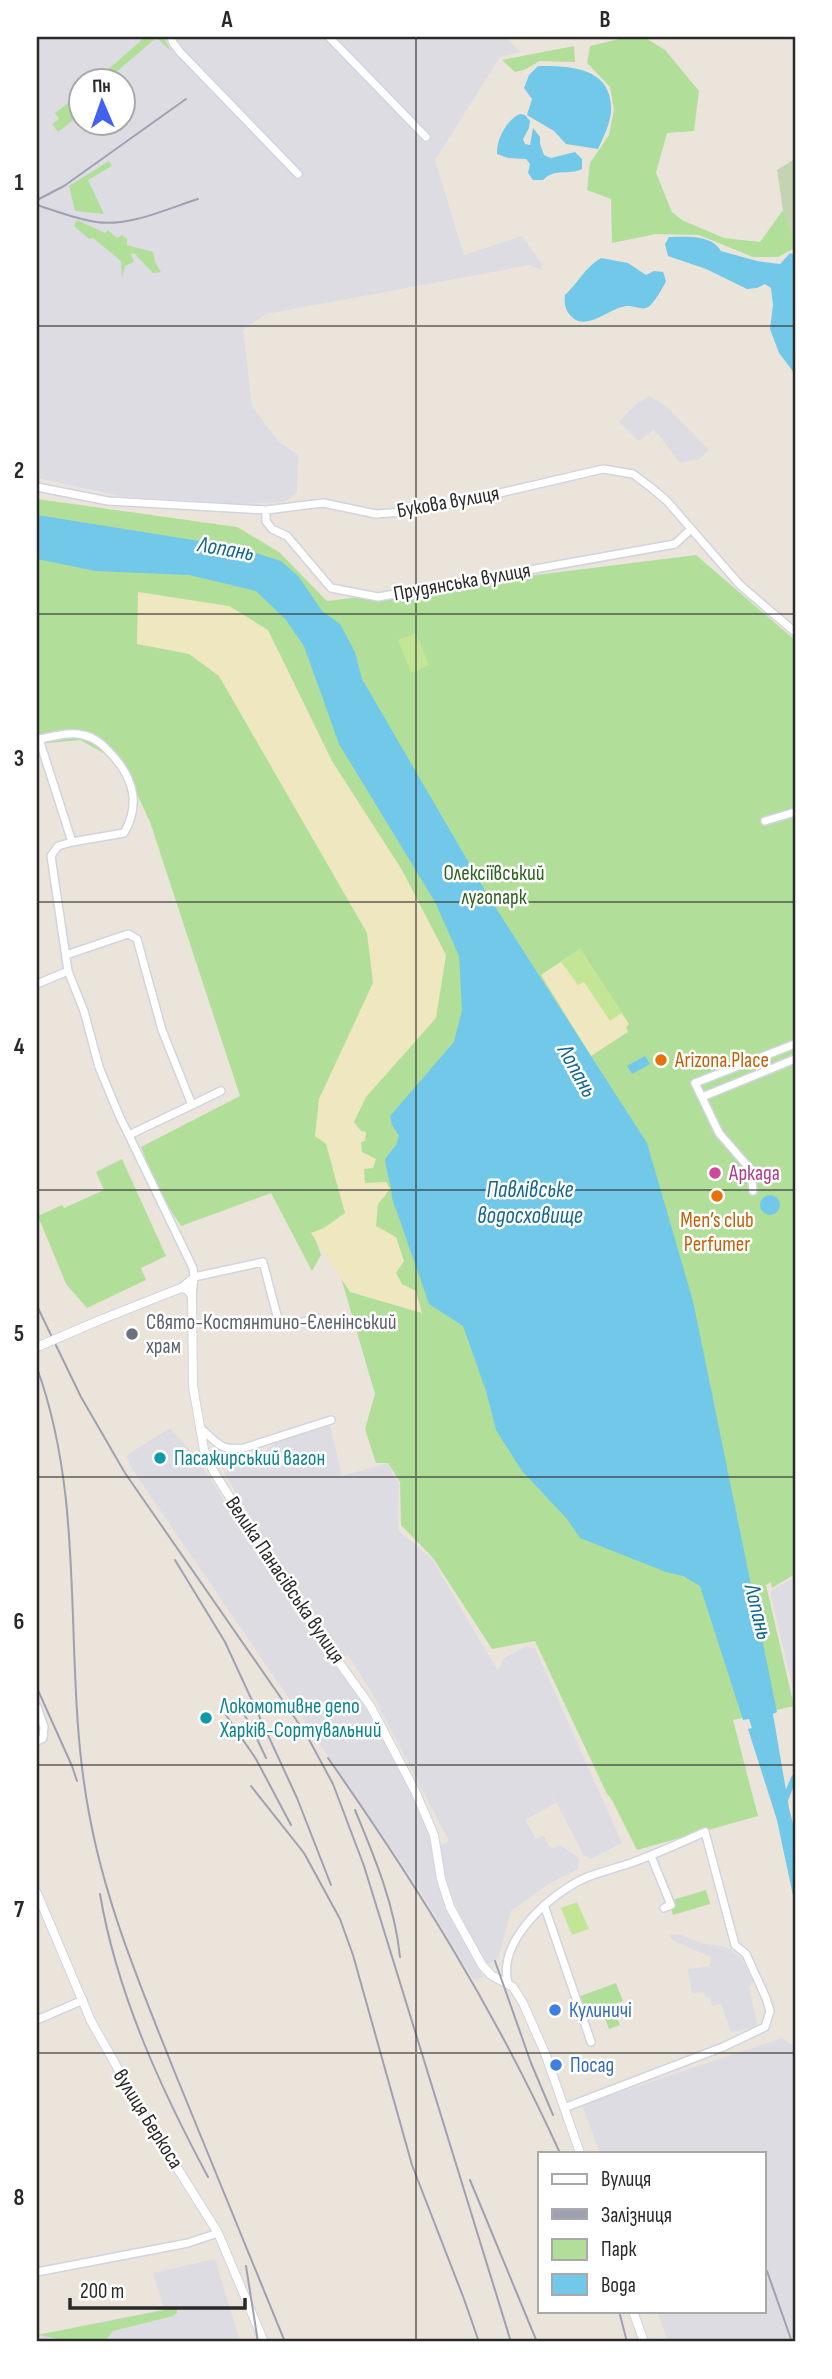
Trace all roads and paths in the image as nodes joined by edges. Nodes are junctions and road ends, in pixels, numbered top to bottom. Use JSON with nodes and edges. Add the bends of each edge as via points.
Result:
{"nodes":[{"id":1,"x":171,"y":37,"type":"edge"},
{"id":2,"x":329,"y":37,"type":"edge"},
{"id":3,"x":426,"y":137,"type":"dead end"},
{"id":4,"x":299,"y":174,"type":"dead end"},
{"id":5,"x":37,"y":487,"type":"edge"},
{"id":6,"x":266,"y":510,"type":"junction"},
{"id":7,"x":691,"y":529,"type":"junction"},
{"id":8,"x":795,"y":632,"type":"edge"},
{"id":9,"x":795,"y":812,"type":"edge"},
{"id":10,"x":765,"y":821,"type":"dead end"},
{"id":11,"x":72,"y":842,"type":"junction"},
{"id":12,"x":66,"y":955,"type":"junction"},
{"id":13,"x":68,"y":971,"type":"junction"},
{"id":14,"x":37,"y":984,"type":"edge"},
{"id":15,"x":795,"y":1044,"type":"edge"},
{"id":16,"x":795,"y":1059,"type":"edge"},
{"id":17,"x":221,"y":1091,"type":"dead end"},
{"id":18,"x":702,"y":1097,"type":"junction"},
{"id":19,"x":192,"y":1105,"type":"junction"},
{"id":20,"x":129,"y":1135,"type":"junction"},
{"id":21,"x":753,"y":1191,"type":"dead end"},
{"id":22,"x":194,"y":1278,"type":"junction"},
{"id":23,"x":181,"y":1288,"type":"junction"},
{"id":24,"x":192,"y":1296,"type":"junction"},
{"id":25,"x":317,"y":1318,"type":"dead end"},
{"id":26,"x":37,"y":1348,"type":"edge"},
{"id":27,"x":331,"y":1420,"type":"dead end"},
{"id":28,"x":200,"y":1428,"type":"junction"},
{"id":29,"x":37,"y":1707,"type":"edge"},
{"id":30,"x":37,"y":1741,"type":"edge"},
{"id":31,"x":651,"y":1856,"type":"junction"},
{"id":32,"x":37,"y":1894,"type":"edge"},
{"id":33,"x":544,"y":1905,"type":"junction"},
{"id":34,"x":664,"y":1908,"type":"dead end"},
{"id":35,"x":46,"y":1914,"type":"junction"},
{"id":36,"x":37,"y":1918,"type":"edge"},
{"id":37,"x":508,"y":1983,"type":"junction"},
{"id":38,"x":83,"y":2000,"type":"junction"},
{"id":39,"x":37,"y":2020,"type":"edge"},
{"id":40,"x":591,"y":2042,"type":"dead end"},
{"id":41,"x":564,"y":2108,"type":"junction"},
{"id":42,"x":580,"y":2152,"type":"edge"},
{"id":43,"x":218,"y":2233,"type":"junction"},
{"id":44,"x":37,"y":2272,"type":"edge"},
{"id":45,"x":633,"y":2312,"type":"edge"},
{"id":46,"x":264,"y":2342,"type":"edge"},
{"id":47,"x":644,"y":2342,"type":"edge"}],
"edges":[{"from":1,"to":4,"type":"street","via":[[180,52]]},
{"from":2,"to":3,"type":"street"},
{"from":5,"to":6,"type":"street","name":"Букова вулиця","via":[[108,501]]},
{"from":6,"to":7,"type":"street","name":"Букова вулиця","via":[[323,503],[368,513],[403,512],[603,469],[633,474],[667,501]]},
{"from":6,"to":7,"type":"street","name":"Прудянська вулиця","via":[[272,529],[287,536],[331,588],[378,597],[674,544]]},
{"from":7,"to":8,"type":"street","name":"Букова вулиця","via":[[740,585]]},
{"from":9,"to":10,"type":"street"},
{"from":11,"to":11,"type":"street","via":[[124,834],[133,807],[133,792],[121,766],[101,743],[75,733],[39,739]]},
{"from":11,"to":12,"type":"street","name":"Велика Панасівська вулиця","via":[[58,846],[51,856]]},
{"from":12,"to":13,"type":"street","name":"Велика Панасівська вулиця"},
{"from":12,"to":19,"type":"street","via":[[128,934],[137,939],[162,1030]]},
{"from":13,"to":14,"type":"street"},
{"from":13,"to":20,"type":"street","name":"Велика Панасівська вулиця","via":[[99,1068]]},
{"from":15,"to":18,"type":"street","via":[[695,1083]]},
{"from":16,"to":18,"type":"street"},
{"from":17,"to":19,"type":"street"},
{"from":18,"to":21,"type":"street","via":[[719,1133],[751,1170]]},
{"from":19,"to":20,"type":"street"},
{"from":20,"to":22,"type":"street","name":"Велика Панасівська вулиця"},
{"from":22,"to":23,"type":"street"},
{"from":22,"to":24,"type":"street","name":"Велика Панасівська вулиця"},
{"from":22,"to":25,"type":"street","via":[[263,1262],[279,1323],[288,1326]]},
{"from":23,"to":24,"type":"street"},
{"from":23,"to":26,"type":"street","bridge":true},
{"from":24,"to":28,"type":"street","name":"Велика Панасівська вулиця","via":[[193,1386]]},
{"from":27,"to":28,"type":"street","via":[[231,1450]]},
{"from":28,"to":37,"type":"street","name":"Велика Панасівська вулиця","via":[[214,1472],[290,1594],[371,1707],[410,1780],[434,1835],[447,1899],[476,1957],[491,1975]]},
{"from":29,"to":30,"type":"street","via":[[44,1727],[44,1736]]},
{"from":31,"to":33,"type":"street","via":[[585,1878]]},
{"from":31,"to":34,"type":"street","via":[[671,1905]]},
{"from":31,"to":41,"type":"street","via":[[705,1832],[735,1945],[751,1964],[769,2016],[765,2027],[723,2046]]},
{"from":32,"to":35,"type":"street","name":"вулиця Беркоса"},
{"from":33,"to":37,"type":"street","via":[[512,1947],[506,1962]]},
{"from":33,"to":40,"type":"street"},
{"from":35,"to":36,"type":"street"},
{"from":35,"to":38,"type":"street","name":"вулиця Беркоса"},
{"from":37,"to":41,"type":"street","name":"Велика Панасівська вулиця","via":[[523,2003]]},
{"from":38,"to":39,"type":"street"},
{"from":38,"to":43,"type":"street","name":"вулиця Беркоса","via":[[104,2047]]},
{"from":41,"to":42,"type":"street","name":"Велика Панасівська вулиця"},
{"from":43,"to":44,"type":"street","via":[[184,2244]]},
{"from":43,"to":46,"type":"street","name":"вулиця Беркоса"},
{"from":45,"to":47,"type":"street"}]}
